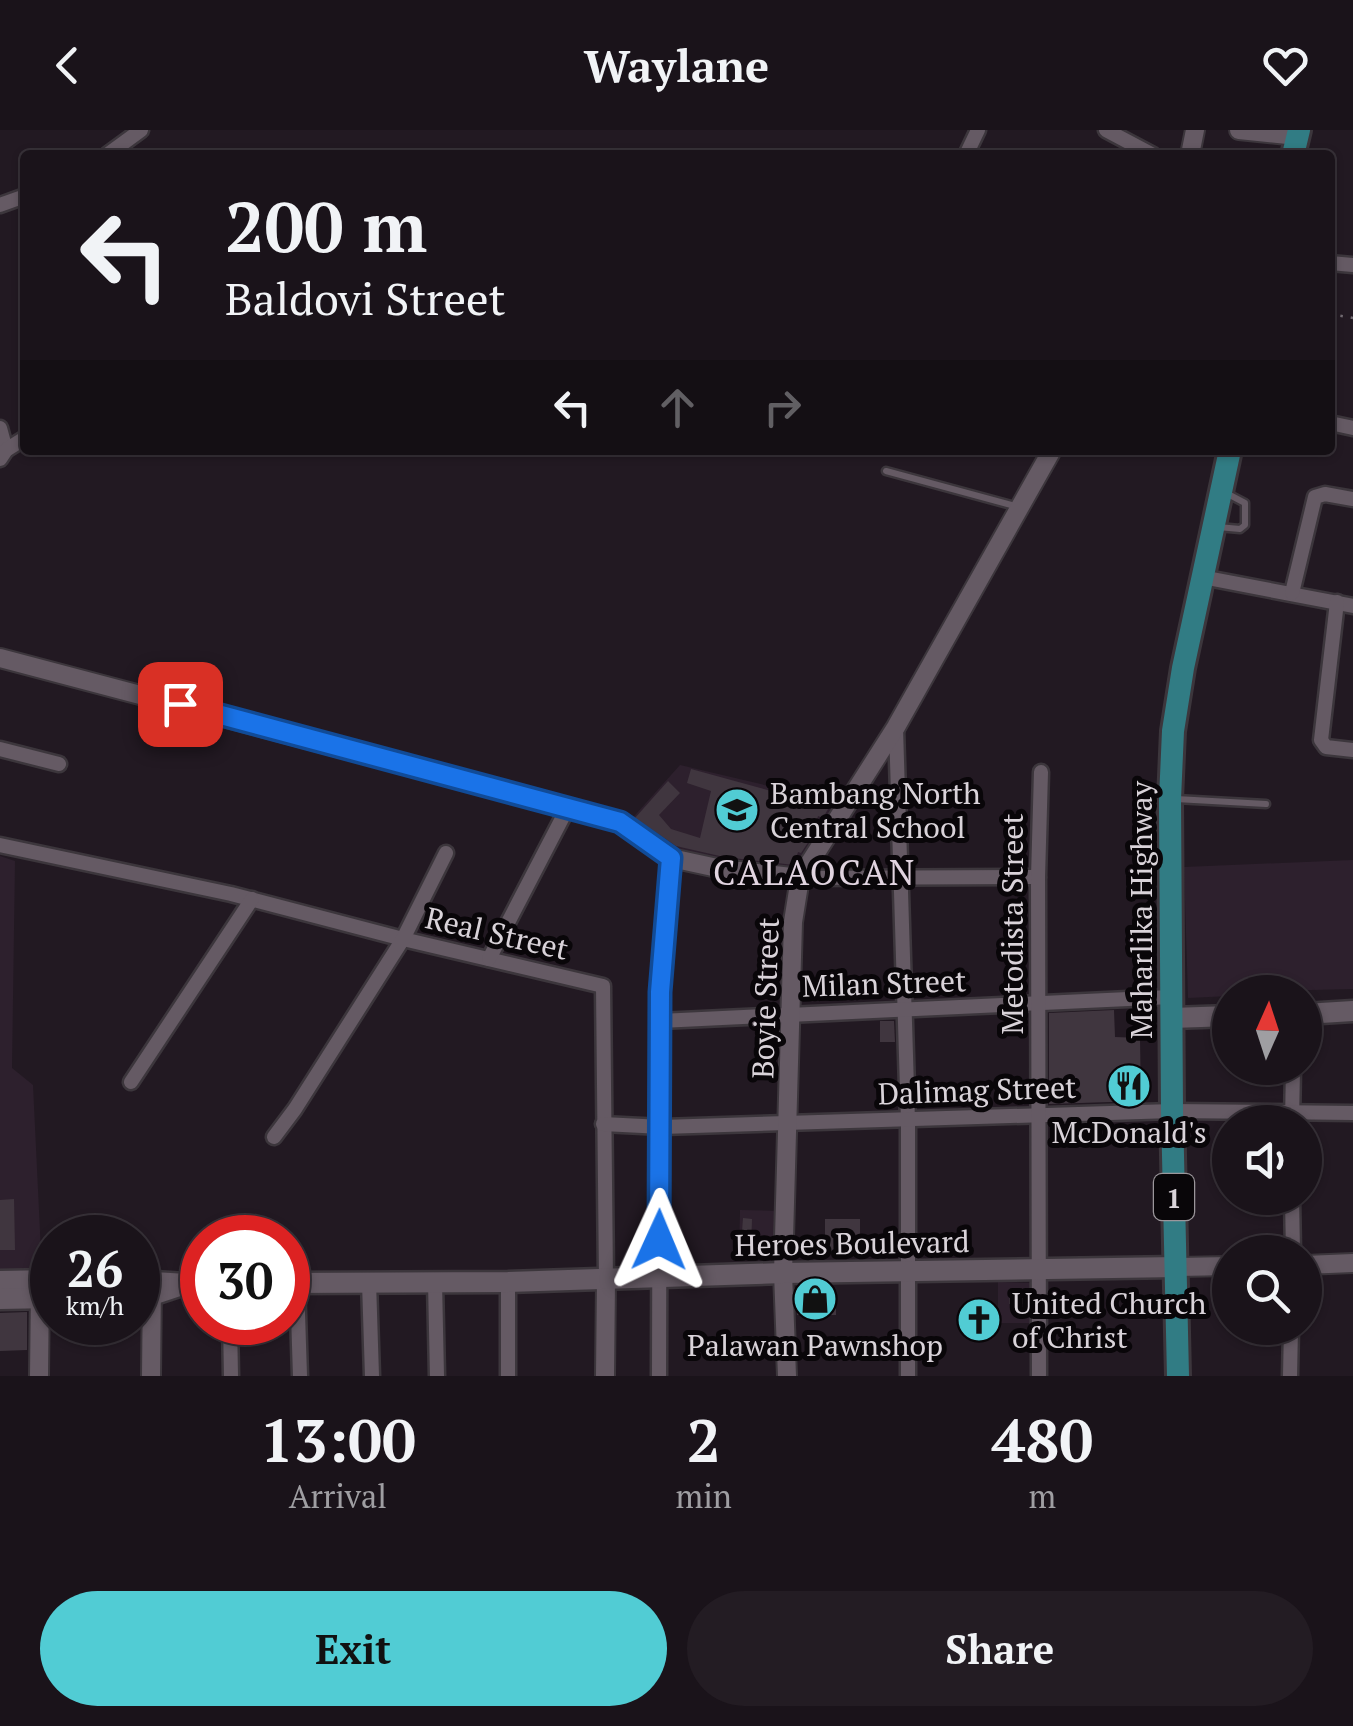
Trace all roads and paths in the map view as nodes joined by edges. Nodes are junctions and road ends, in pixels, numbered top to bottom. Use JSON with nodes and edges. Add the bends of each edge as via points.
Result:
{"nodes":[{"id":1,"x":142,"y":130,"type":"edge"},
{"id":2,"x":1106,"y":130,"type":"edge"},
{"id":3,"x":1238,"y":130,"type":"edge"},
{"id":4,"x":1296,"y":140,"type":"edge"},
{"id":5,"x":114,"y":150,"type":"edge"},
{"id":6,"x":1143,"y":150,"type":"edge"},
{"id":7,"x":0,"y":428,"type":"edge"},
{"id":8,"x":3,"y":454,"type":"edge"},
{"id":9,"x":1049,"y":455,"type":"edge"},
{"id":10,"x":1229,"y":455,"type":"edge"},
{"id":11,"x":886,"y":471,"type":"dead end"},
{"id":12,"x":1353,"y":499,"type":"edge"},
{"id":13,"x":1020,"y":508,"type":"junction"},
{"id":14,"x":1202,"y":577,"type":"junction"},
{"id":15,"x":1292,"y":593,"type":"junction"},
{"id":16,"x":1337,"y":602,"type":"junction"},
{"id":17,"x":1353,"y":606,"type":"edge"},
{"id":18,"x":0,"y":658,"type":"edge"},
{"id":19,"x":896,"y":727,"type":"junction"},
{"id":20,"x":0,"y":749,"type":"edge"},
{"id":21,"x":1353,"y":750,"type":"edge"},
{"id":22,"x":59,"y":764,"type":"dead end"},
{"id":23,"x":1041,"y":772,"type":"dead end"},
{"id":24,"x":1170,"y":799,"type":"junction"},
{"id":25,"x":1266,"y":804,"type":"dead end"},
{"id":26,"x":566,"y":809,"type":"junction"},
{"id":27,"x":0,"y":845,"type":"edge"},
{"id":28,"x":446,"y":853,"type":"dead end"},
{"id":29,"x":671,"y":858,"type":"junction"},
{"id":30,"x":1038,"y":877,"type":"junction"},
{"id":31,"x":800,"y":878,"type":"junction"},
{"id":32,"x":902,"y":878,"type":"junction"},
{"id":33,"x":252,"y":899,"type":"junction"},
{"id":34,"x":403,"y":939,"type":"junction"},
{"id":35,"x":489,"y":959,"type":"junction"},
{"id":36,"x":1038,"y":1002,"type":"junction"},
{"id":37,"x":1171,"y":1008,"type":"junction"},
{"id":38,"x":1353,"y":1011,"type":"edge"},
{"id":39,"x":905,"y":1012,"type":"junction"},
{"id":40,"x":1322,"y":1013,"type":"edge"},
{"id":41,"x":792,"y":1014,"type":"junction"},
{"id":42,"x":1212,"y":1014,"type":"edge"},
{"id":43,"x":660,"y":1021,"type":"junction"},
{"id":44,"x":131,"y":1082,"type":"dead end"},
{"id":45,"x":1172,"y":1111,"type":"junction"},
{"id":46,"x":1212,"y":1113,"type":"edge"},
{"id":47,"x":1353,"y":1113,"type":"edge"},
{"id":48,"x":1322,"y":1115,"type":"edge"},
{"id":49,"x":1038,"y":1116,"type":"junction"},
{"id":50,"x":908,"y":1121,"type":"junction"},
{"id":51,"x":788,"y":1123,"type":"junction"},
{"id":52,"x":604,"y":1124,"type":"junction"},
{"id":53,"x":662,"y":1127,"type":"junction"},
{"id":54,"x":274,"y":1136,"type":"dead end"},
{"id":55,"x":1353,"y":1264,"type":"edge"},
{"id":56,"x":1322,"y":1265,"type":"edge"},
{"id":57,"x":1212,"y":1266,"type":"edge"},
{"id":58,"x":1178,"y":1267,"type":"junction"},
{"id":59,"x":1040,"y":1271,"type":"junction"},
{"id":60,"x":908,"y":1272,"type":"junction"},
{"id":61,"x":783,"y":1273,"type":"junction"},
{"id":62,"x":658,"y":1278,"type":"junction"},
{"id":63,"x":0,"y":1280,"type":"edge"},
{"id":64,"x":606,"y":1280,"type":"junction"},
{"id":65,"x":369,"y":1282,"type":"junction"},
{"id":66,"x":434,"y":1282,"type":"junction"},
{"id":67,"x":508,"y":1282,"type":"junction"},
{"id":68,"x":310,"y":1283,"type":"edge"},
{"id":69,"x":30,"y":1286,"type":"edge"},
{"id":70,"x":30,"y":1292,"type":"edge"},
{"id":71,"x":0,"y":1298,"type":"edge"},
{"id":72,"x":41,"y":1345,"type":"edge"},
{"id":73,"x":148,"y":1345,"type":"edge"},
{"id":74,"x":231,"y":1345,"type":"edge"},
{"id":75,"x":297,"y":1345,"type":"edge"},
{"id":76,"x":1291,"y":1345,"type":"edge"},
{"id":77,"x":39,"y":1376,"type":"edge"},
{"id":78,"x":150,"y":1376,"type":"edge"},
{"id":79,"x":232,"y":1376,"type":"edge"},
{"id":80,"x":300,"y":1376,"type":"edge"},
{"id":81,"x":372,"y":1376,"type":"edge"},
{"id":82,"x":437,"y":1376,"type":"edge"},
{"id":83,"x":508,"y":1376,"type":"edge"},
{"id":84,"x":605,"y":1376,"type":"edge"},
{"id":85,"x":659,"y":1376,"type":"edge"},
{"id":86,"x":787,"y":1376,"type":"edge"},
{"id":87,"x":908,"y":1376,"type":"edge"},
{"id":88,"x":1039,"y":1376,"type":"edge"},
{"id":89,"x":1178,"y":1376,"type":"edge"},
{"id":90,"x":1290,"y":1376,"type":"edge"}],
"edges":[{"from":1,"to":5,"type":"street"},
{"from":2,"to":6,"type":"street"},
{"from":3,"to":4,"type":"street"},
{"from":7,"to":8,"type":"street"},
{"from":9,"to":13,"type":"street","name":"Boyie Street"},
{"from":10,"to":14,"type":"main road","name":"Maharlika Highway","number":"1"},
{"from":11,"to":13,"type":"lane"},
{"from":12,"to":15,"type":"street","via":[[1314,497]]},
{"from":13,"to":19,"type":"street","name":"Boyie Street"},
{"from":14,"to":15,"type":"street"},
{"from":14,"to":24,"type":"main road","name":"Maharlika Highway","number":"1","via":[[1173,732]]},
{"from":15,"to":16,"type":"street"},
{"from":16,"to":17,"type":"street"},
{"from":16,"to":21,"type":"street","via":[[1321,740],[1326,747]]},
{"from":18,"to":26,"type":"street"},
{"from":19,"to":31,"type":"street","name":"Boyie Street"},
{"from":19,"to":32,"type":"street"},
{"from":20,"to":22,"type":"street"},
{"from":23,"to":30,"type":"street","name":"Metodista Street"},
{"from":24,"to":25,"type":"lane"},
{"from":24,"to":37,"type":"main road","name":"Maharlika Highway","number":"1"},
{"from":26,"to":29,"type":"street","via":[[620,822]]},
{"from":26,"to":35,"type":"street"},
{"from":27,"to":33,"type":"street","name":"Real Street"},
{"from":28,"to":34,"type":"street"},
{"from":29,"to":31,"type":"street"},
{"from":29,"to":43,"type":"street"},
{"from":30,"to":32,"type":"street"},
{"from":30,"to":36,"type":"street","name":"Metodista Street"},
{"from":31,"to":32,"type":"street"},
{"from":31,"to":41,"type":"street","name":"Boyie Street"},
{"from":32,"to":39,"type":"street"},
{"from":33,"to":34,"type":"street","name":"Real Street"},
{"from":33,"to":44,"type":"street"},
{"from":34,"to":35,"type":"street","name":"Real Street"},
{"from":34,"to":54,"type":"street"},
{"from":35,"to":52,"type":"street","name":"Real Street","via":[[603,986]]},
{"from":36,"to":37,"type":"street","name":"Milan Street"},
{"from":36,"to":39,"type":"street","name":"Milan Street"},
{"from":36,"to":49,"type":"street","name":"Metodista Street"},
{"from":37,"to":42,"type":"main road"},
{"from":37,"to":45,"type":"main road","name":"Maharlika Highway","number":"1"},
{"from":38,"to":40,"type":"main road"},
{"from":39,"to":41,"type":"street","name":"Milan Street"},
{"from":39,"to":50,"type":"street"},
{"from":41,"to":43,"type":"street","name":"Milan Street"},
{"from":41,"to":51,"type":"street","name":"Boyie Street"},
{"from":43,"to":53,"type":"street"},
{"from":45,"to":46,"type":"street","name":"Dalimag Street"},
{"from":45,"to":49,"type":"street","name":"Dalimag Street"},
{"from":45,"to":58,"type":"main road","name":"Maharlika Highway","number":"1"},
{"from":47,"to":48,"type":"street","name":"Dalimag Street"},
{"from":49,"to":50,"type":"street","name":"Dalimag Street"},
{"from":49,"to":59,"type":"street","name":"Metodista Street"},
{"from":50,"to":51,"type":"street","name":"Dalimag Street"},
{"from":50,"to":60,"type":"street"},
{"from":51,"to":53,"type":"street","name":"Dalimag Street"},
{"from":51,"to":61,"type":"street","name":"Boyie Street"},
{"from":52,"to":53,"type":"street","name":"Dalimag Street"},
{"from":52,"to":64,"type":"street","name":"Real Street"},
{"from":53,"to":62,"type":"street"},
{"from":55,"to":56,"type":"street"},
{"from":57,"to":58,"type":"street"},
{"from":58,"to":59,"type":"main road","name":"Heroes Boulevard"},
{"from":58,"to":89,"type":"main road","name":"Maharlika Highway","number":"1"},
{"from":59,"to":60,"type":"main road","name":"Heroes Boulevard"},
{"from":59,"to":88,"type":"street","name":"Metodista Street"},
{"from":60,"to":61,"type":"main road","name":"Heroes Boulevard"},
{"from":60,"to":87,"type":"street"},
{"from":61,"to":62,"type":"main road","name":"Heroes Boulevard"},
{"from":61,"to":86,"type":"street","name":"Boyie Street"},
{"from":62,"to":64,"type":"main road","name":"Heroes Boulevard"},
{"from":62,"to":85,"type":"street"},
{"from":63,"to":69,"type":"main road"},
{"from":64,"to":67,"type":"main road","name":"Heroes Boulevard"},
{"from":64,"to":84,"type":"street","name":"Real Street"},
{"from":65,"to":66,"type":"main road","name":"Heroes Boulevard"},
{"from":65,"to":68,"type":"main road","name":"Heroes Boulevard"},
{"from":65,"to":81,"type":"street"},
{"from":66,"to":67,"type":"main road","name":"Heroes Boulevard"},
{"from":66,"to":82,"type":"street"},
{"from":67,"to":83,"type":"street"},
{"from":70,"to":71,"type":"main road"},
{"from":72,"to":77,"type":"street"},
{"from":73,"to":78,"type":"street"},
{"from":74,"to":79,"type":"street"},
{"from":75,"to":80,"type":"street"},
{"from":76,"to":90,"type":"street"}]}
